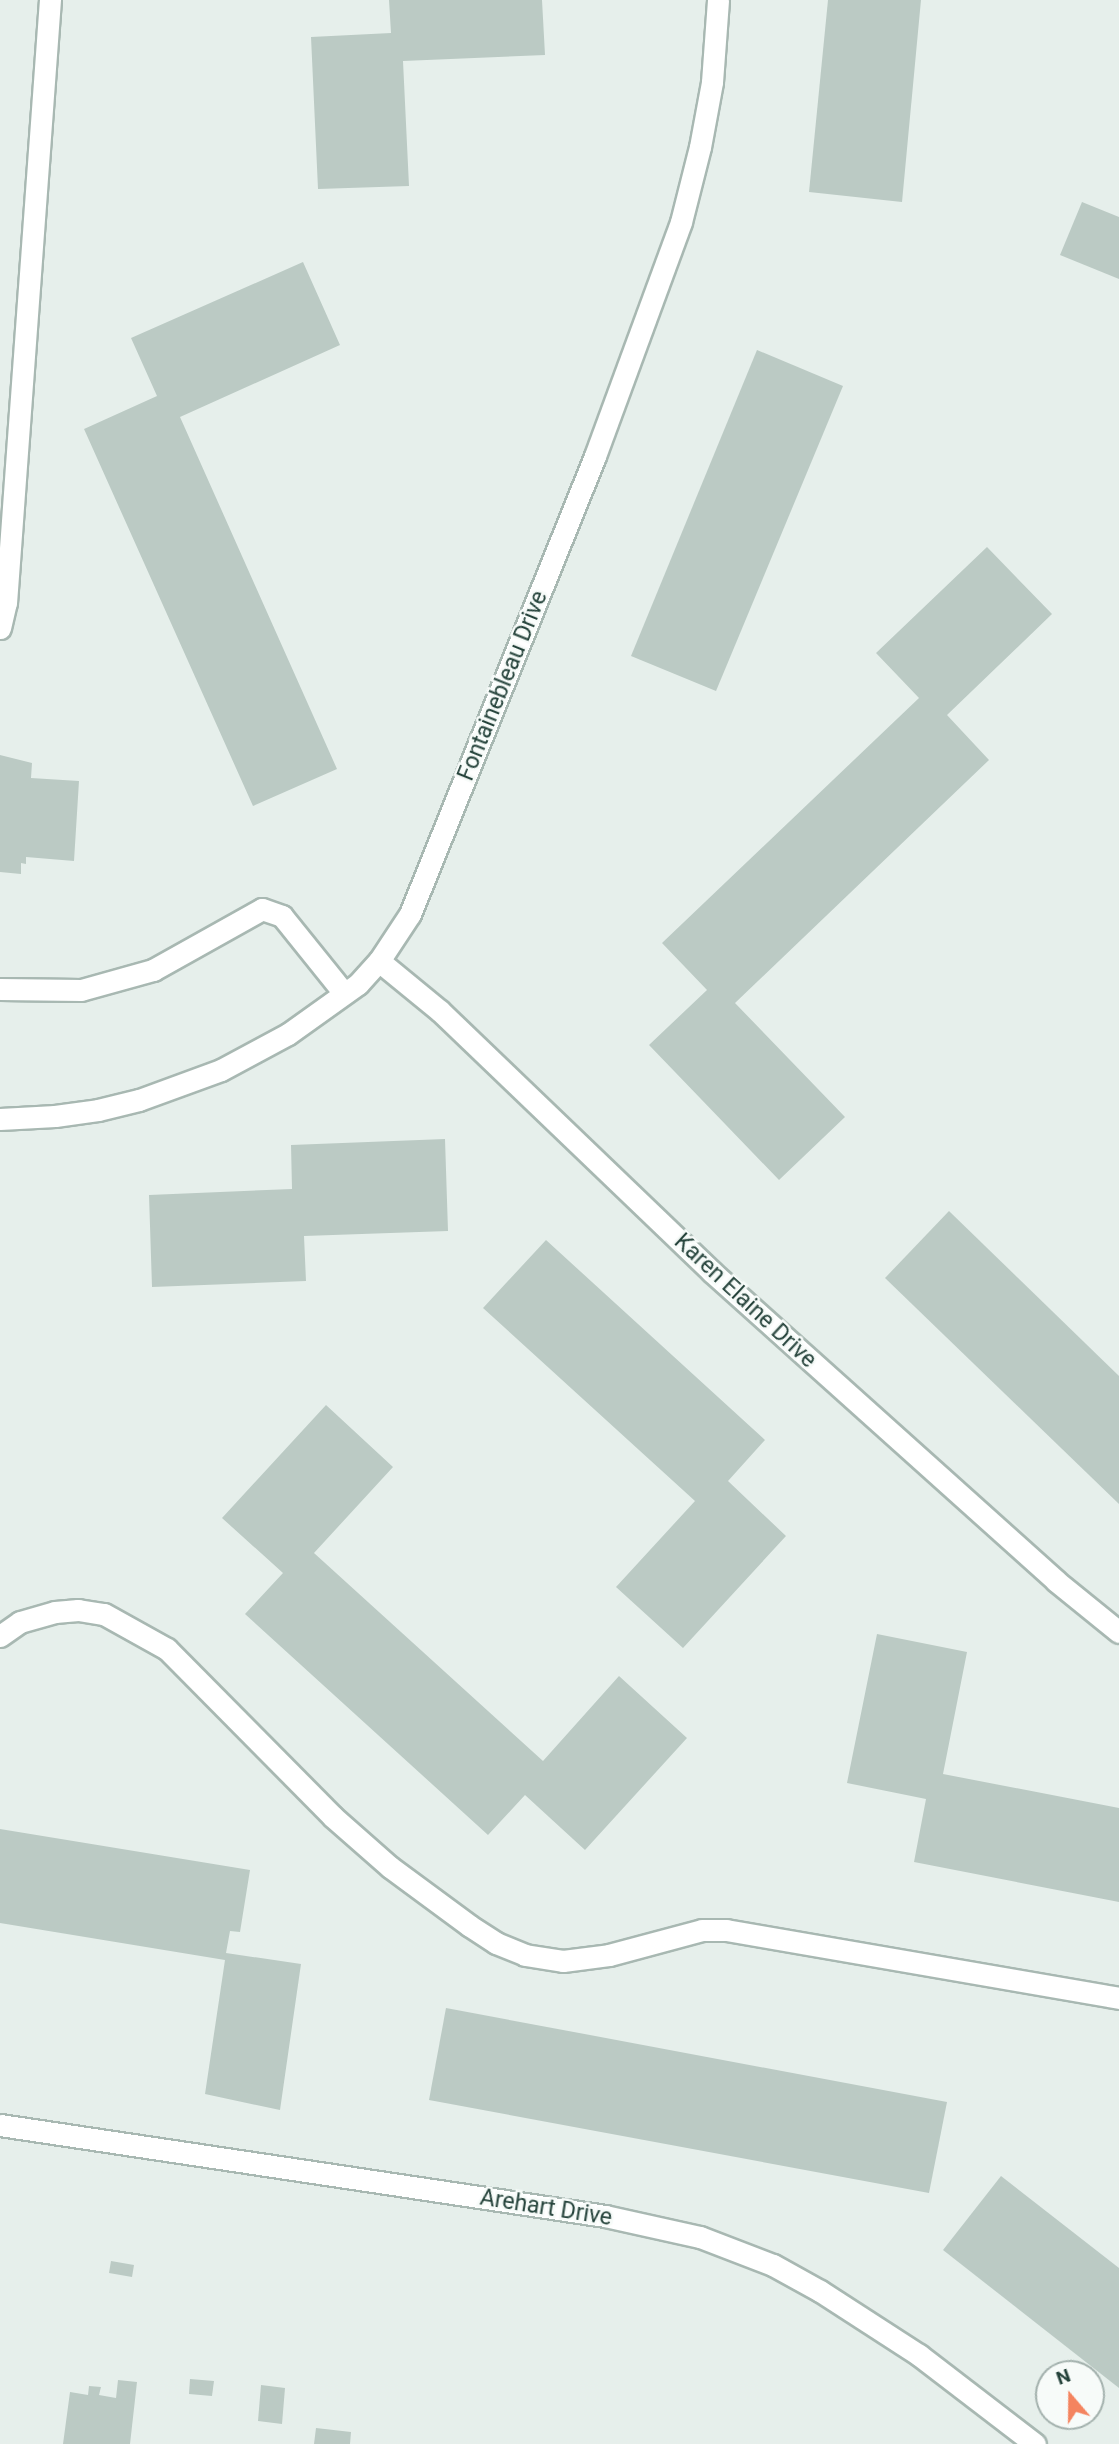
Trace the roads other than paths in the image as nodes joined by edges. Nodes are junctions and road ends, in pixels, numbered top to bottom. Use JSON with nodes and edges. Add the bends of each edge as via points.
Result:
{"nodes":[{"id":1,"x":50,"y":0,"type":"edge"},
{"id":2,"x":718,"y":0,"type":"edge"},
{"id":3,"x":0,"y":628,"type":"edge"},
{"id":4,"x":379,"y":961,"type":"junction"},
{"id":5,"x":0,"y":989,"type":"edge"},
{"id":6,"x":344,"y":993,"type":"junction"},
{"id":7,"x":0,"y":1119,"type":"edge"},
{"id":8,"x":1119,"y":1632,"type":"edge"},
{"id":9,"x":0,"y":1636,"type":"edge"},
{"id":10,"x":1119,"y":1998,"type":"edge"},
{"id":11,"x":0,"y":2125,"type":"edge"},
{"id":12,"x":1035,"y":2444,"type":"edge"}],
"edges":[{"from":1,"to":3,"type":"street","via":[[6,603]]},
{"from":2,"to":4,"type":"street","name":"Fontainebleau Drive","via":[[712,82],[674,242],[590,468],[437,850],[410,914]]},
{"from":4,"to":6,"type":"street","name":"Fontainebleau Drive"},
{"from":4,"to":8,"type":"street","name":"Karen Elaine Drive","via":[[440,1011],[712,1272],[1056,1581]]},
{"from":5,"to":6,"type":"street","via":[[81,990],[153,970],[262,909],[282,916]]},
{"from":6,"to":7,"type":"street","name":"Fontainebleau Drive","via":[[288,1034],[222,1070],[175,1088],[98,1110]]},
{"from":9,"to":10,"type":"street","via":[[20,1622],[78,1609],[104,1614],[167,1649],[331,1816],[390,1867],[496,1943],[525,1955],[563,1961],[608,1955],[702,1930],[726,1930]]},
{"from":11,"to":12,"type":"street","name":"Arehart Drive","via":[[605,2216],[699,2237],[773,2265],[820,2291],[919,2355]]}]}
